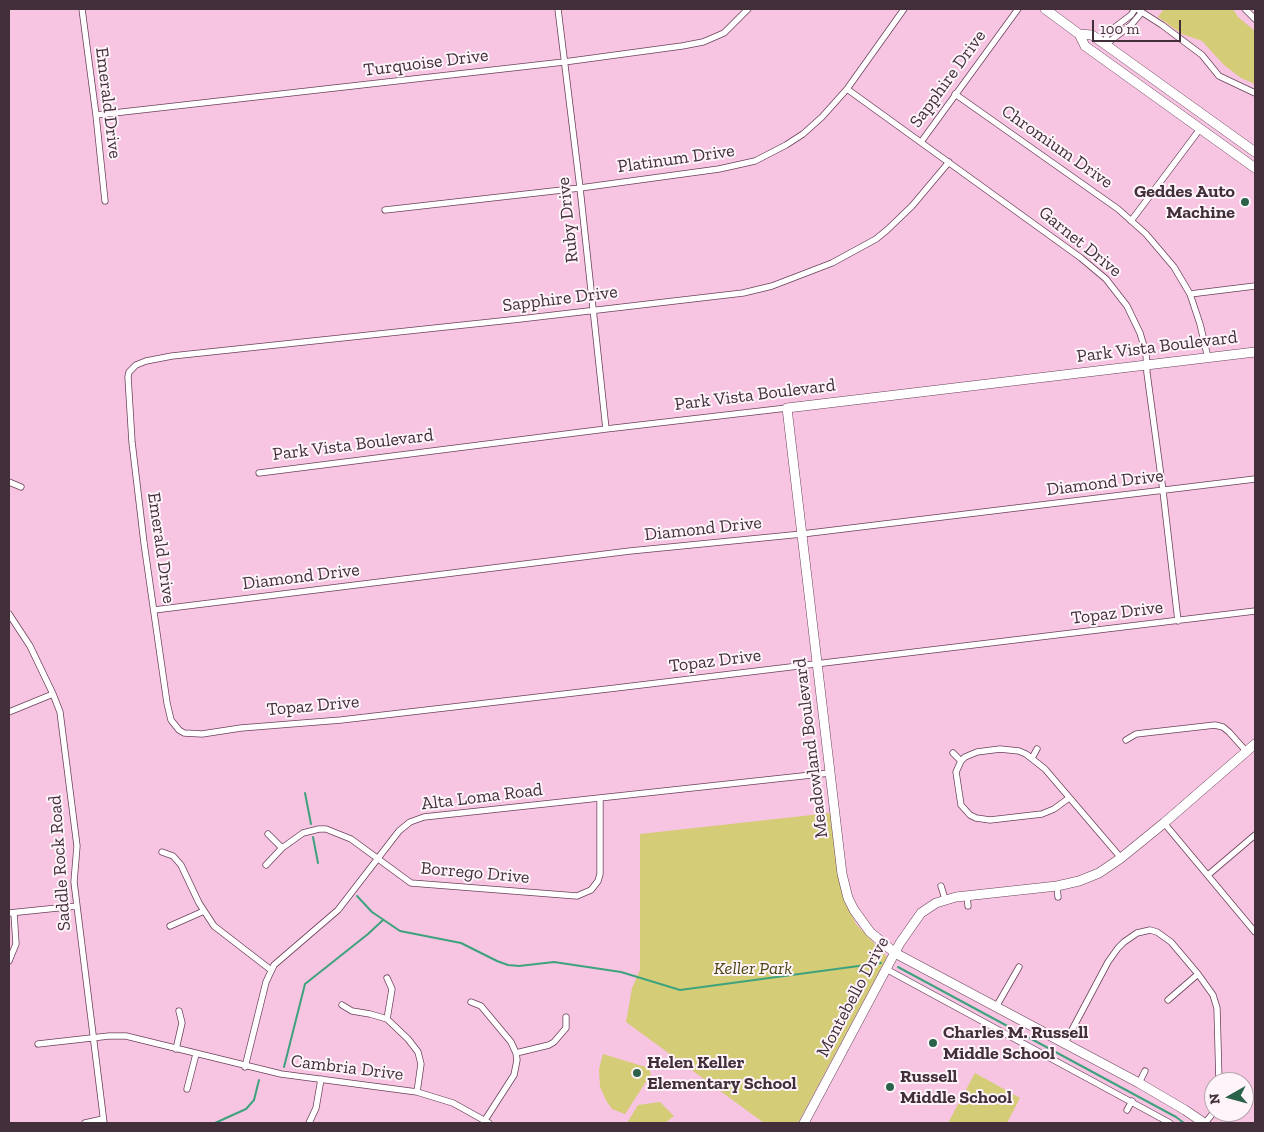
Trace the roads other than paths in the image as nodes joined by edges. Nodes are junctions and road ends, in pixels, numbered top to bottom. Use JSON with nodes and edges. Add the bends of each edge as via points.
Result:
{"nodes":[{"id":1,"x":82,"y":9,"type":"edge"},
{"id":2,"x":558,"y":9,"type":"edge"},
{"id":3,"x":748,"y":9,"type":"edge"},
{"id":4,"x":904,"y":9,"type":"edge"},
{"id":5,"x":1018,"y":9,"type":"edge"},
{"id":6,"x":1045,"y":9,"type":"edge"},
{"id":7,"x":1245,"y":9,"type":"edge"},
{"id":8,"x":1138,"y":10,"type":"edge"},
{"id":9,"x":1255,"y":19,"type":"edge"},
{"id":10,"x":1080,"y":34,"type":"junction"},
{"id":11,"x":1105,"y":45,"type":"junction"},
{"id":12,"x":564,"y":62,"type":"junction"},
{"id":13,"x":847,"y":89,"type":"junction"},
{"id":14,"x":1255,"y":93,"type":"edge"},
{"id":15,"x":955,"y":94,"type":"junction"},
{"id":16,"x":96,"y":115,"type":"junction"},
{"id":17,"x":1222,"y":128,"type":"junction"},
{"id":18,"x":1200,"y":129,"type":"junction"},
{"id":19,"x":921,"y":142,"type":"junction"},
{"id":20,"x":1255,"y":150,"type":"edge"},
{"id":21,"x":949,"y":162,"type":"junction"},
{"id":22,"x":1255,"y":168,"type":"edge"},
{"id":23,"x":580,"y":188,"type":"junction"},
{"id":24,"x":105,"y":201,"type":"dead end"},
{"id":25,"x":385,"y":210,"type":"dead end"},
{"id":26,"x":1131,"y":220,"type":"junction"},
{"id":27,"x":1255,"y":286,"type":"edge"},
{"id":28,"x":1190,"y":294,"type":"junction"},
{"id":29,"x":594,"y":310,"type":"junction"},
{"id":30,"x":1255,"y":352,"type":"edge"},
{"id":31,"x":1208,"y":358,"type":"junction"},
{"id":32,"x":1147,"y":365,"type":"junction"},
{"id":33,"x":132,"y":368,"type":"joint"},
{"id":34,"x":787,"y":408,"type":"junction"},
{"id":35,"x":606,"y":429,"type":"junction"},
{"id":36,"x":259,"y":473,"type":"dead end"},
{"id":37,"x":1255,"y":480,"type":"edge"},
{"id":38,"x":9,"y":482,"type":"edge"},
{"id":39,"x":20,"y":487,"type":"dead end"},
{"id":40,"x":1163,"y":491,"type":"junction"},
{"id":41,"x":802,"y":534,"type":"junction"},
{"id":42,"x":154,"y":610,"type":"junction"},
{"id":43,"x":1255,"y":611,"type":"edge"},
{"id":44,"x":9,"y":614,"type":"edge"},
{"id":45,"x":1178,"y":621,"type":"junction"},
{"id":46,"x":817,"y":664,"type":"junction"},
{"id":47,"x":53,"y":694,"type":"junction"},
{"id":48,"x":9,"y":712,"type":"edge"},
{"id":49,"x":179,"y":730,"type":"joint"},
{"id":50,"x":1126,"y":740,"type":"dead end"},
{"id":51,"x":1255,"y":744,"type":"edge"},
{"id":52,"x":1037,"y":749,"type":"dead end"},
{"id":53,"x":1246,"y":752,"type":"junction"},
{"id":54,"x":953,"y":753,"type":"dead end"},
{"id":55,"x":1032,"y":758,"type":"junction"},
{"id":56,"x":961,"y":761,"type":"junction"},
{"id":57,"x":830,"y":773,"type":"junction"},
{"id":58,"x":600,"y":798,"type":"junction"},
{"id":59,"x":1069,"y":798,"type":"junction"},
{"id":60,"x":1164,"y":823,"type":"junction"},
{"id":61,"x":268,"y":834,"type":"dead end"},
{"id":62,"x":1255,"y":835,"type":"edge"},
{"id":63,"x":282,"y":848,"type":"junction"},
{"id":64,"x":162,"y":852,"type":"dead end"},
{"id":65,"x":378,"y":858,"type":"junction"},
{"id":66,"x":1121,"y":858,"type":"junction"},
{"id":67,"x":266,"y":865,"type":"dead end"},
{"id":68,"x":1208,"y":875,"type":"junction"},
{"id":69,"x":941,"y":886,"type":"dead end"},
{"id":70,"x":1057,"y":886,"type":"junction"},
{"id":71,"x":967,"y":895,"type":"junction"},
{"id":72,"x":1058,"y":897,"type":"dead end"},
{"id":73,"x":945,"y":899,"type":"junction"},
{"id":74,"x":76,"y":906,"type":"junction"},
{"id":75,"x":968,"y":906,"type":"dead end"},
{"id":76,"x":204,"y":911,"type":"junction"},
{"id":77,"x":11,"y":913,"type":"edge"},
{"id":78,"x":170,"y":926,"type":"dead end"},
{"id":79,"x":1255,"y":932,"type":"edge"},
{"id":80,"x":894,"y":953,"type":"junction"},
{"id":81,"x":9,"y":961,"type":"edge"},
{"id":82,"x":1018,"y":967,"type":"dead end"},
{"id":83,"x":886,"y":969,"type":"junction"},
{"id":84,"x":271,"y":970,"type":"junction"},
{"id":85,"x":1198,"y":974,"type":"junction"},
{"id":86,"x":387,"y":978,"type":"dead end"},
{"id":87,"x":1168,"y":1000,"type":"dead end"},
{"id":88,"x":471,"y":1002,"type":"dead end"},
{"id":89,"x":342,"y":1005,"type":"dead end"},
{"id":90,"x":996,"y":1007,"type":"junction"},
{"id":91,"x":179,"y":1011,"type":"dead end"},
{"id":92,"x":566,"y":1017,"type":"dead end"},
{"id":93,"x":387,"y":1019,"type":"junction"},
{"id":94,"x":93,"y":1038,"type":"junction"},
{"id":95,"x":1064,"y":1043,"type":"junction"},
{"id":96,"x":38,"y":1044,"type":"dead end"},
{"id":97,"x":176,"y":1049,"type":"junction"},
{"id":98,"x":196,"y":1054,"type":"junction"},
{"id":99,"x":516,"y":1054,"type":"junction"},
{"id":100,"x":245,"y":1067,"type":"junction"},
{"id":101,"x":1145,"y":1071,"type":"dead end"},
{"id":102,"x":1219,"y":1072,"type":"edge"},
{"id":103,"x":321,"y":1079,"type":"junction"},
{"id":104,"x":1138,"y":1083,"type":"junction"},
{"id":105,"x":187,"y":1089,"type":"dead end"},
{"id":106,"x":417,"y":1092,"type":"junction"},
{"id":107,"x":1132,"y":1101,"type":"junction"},
{"id":108,"x":1126,"y":1110,"type":"dead end"},
{"id":109,"x":104,"y":1121,"type":"edge"},
{"id":110,"x":487,"y":1122,"type":"edge"},
{"id":111,"x":86,"y":1123,"type":"edge"},
{"id":112,"x":309,"y":1123,"type":"edge"},
{"id":113,"x":804,"y":1123,"type":"edge"},
{"id":114,"x":1170,"y":1123,"type":"edge"},
{"id":115,"x":1205,"y":1123,"type":"edge"}],
"edges":[{"from":1,"to":16,"type":"street","name":"Emerald Drive"},
{"from":2,"to":12,"type":"street","name":"Ruby Drive"},
{"from":3,"to":12,"type":"street","name":"Turquoise Drive","via":[[724,33],[702,42]]},
{"from":4,"to":13,"type":"street","name":"Platinum Drive"},
{"from":5,"to":15,"type":"street","name":"Sapphire Drive"},
{"from":6,"to":10,"type":"street"},
{"from":7,"to":9,"type":"street"},
{"from":8,"to":11,"type":"street","via":[[1131,25]]},
{"from":8,"to":14,"type":"street","via":[[1202,55],[1219,76]]},
{"from":10,"to":11,"type":"street","via":[[1092,35]]},
{"from":10,"to":18,"type":"street","via":[[1085,46]]},
{"from":11,"to":17,"type":"street"},
{"from":12,"to":16,"type":"street","name":"Turquoise Drive"},
{"from":12,"to":23,"type":"street","name":"Ruby Drive"},
{"from":13,"to":19,"type":"street","name":"Garnet Drive"},
{"from":13,"to":23,"type":"street","name":"Platinum Drive","via":[[803,134],[755,161]]},
{"from":15,"to":19,"type":"street","name":"Sapphire Drive"},
{"from":15,"to":26,"type":"street","name":"Chromium Drive"},
{"from":16,"to":24,"type":"street","name":"Emerald Drive"},
{"from":17,"to":18,"type":"street","via":[[1207,126]]},
{"from":17,"to":20,"type":"street"},
{"from":18,"to":22,"type":"street"},
{"from":18,"to":26,"type":"street"},
{"from":19,"to":21,"type":"street","name":"Garnet Drive"},
{"from":21,"to":29,"type":"street","name":"Sapphire Drive","via":[[887,230],[848,255],[803,276],[743,293]]},
{"from":21,"to":32,"type":"street","name":"Garnet Drive","via":[[1106,279],[1134,319],[1144,343]]},
{"from":23,"to":25,"type":"street","name":"Platinum Drive"},
{"from":23,"to":29,"type":"street","name":"Ruby Drive"},
{"from":26,"to":28,"type":"street","name":"Chromium Drive","via":[[1167,258]]},
{"from":27,"to":28,"type":"street"},
{"from":28,"to":31,"type":"street","name":"Chromium Drive"},
{"from":29,"to":33,"type":"street","name":"Sapphire Drive","via":[[172,356],[141,362]]},
{"from":29,"to":35,"type":"street","name":"Ruby Drive"},
{"from":30,"to":31,"type":"street","name":"Park Vista Boulevard"},
{"from":31,"to":32,"type":"street","name":"Park Vista Boulevard"},
{"from":32,"to":34,"type":"street","name":"Park Vista Boulevard"},
{"from":32,"to":40,"type":"street","name":"Garnet Drive"},
{"from":33,"to":42,"type":"street","name":"Emerald Drive","via":[[127,384],[132,442]]},
{"from":34,"to":35,"type":"street","name":"Park Vista Boulevard"},
{"from":34,"to":41,"type":"street","name":"Meadowland Boulevard"},
{"from":35,"to":36,"type":"street","name":"Park Vista Boulevard"},
{"from":37,"to":40,"type":"street","name":"Diamond Drive"},
{"from":38,"to":39,"type":"street"},
{"from":40,"to":41,"type":"street","name":"Diamond Drive"},
{"from":40,"to":45,"type":"street","name":"Garnet Drive"},
{"from":41,"to":42,"type":"street","name":"Diamond Drive","via":[[630,551]]},
{"from":41,"to":46,"type":"street","name":"Meadowland Boulevard"},
{"from":42,"to":49,"type":"street","name":"Emerald Drive","via":[[169,713]]},
{"from":43,"to":45,"type":"street","name":"Topaz Drive"},
{"from":44,"to":47,"type":"street","name":"Saddle Rock Road","via":[[30,646]]},
{"from":45,"to":46,"type":"street","name":"Topaz Drive"},
{"from":46,"to":49,"type":"street","name":"Topaz Drive","via":[[340,720],[202,734],[185,734]]},
{"from":46,"to":57,"type":"street","name":"Meadowland Boulevard"},
{"from":47,"to":48,"type":"street"},
{"from":47,"to":74,"type":"street","name":"Saddle Rock Road","via":[[60,712],[76,834]]},
{"from":50,"to":53,"type":"street","via":[[1136,734],[1215,725],[1229,732]]},
{"from":51,"to":53,"type":"street","name":"Montebello Drive"},
{"from":52,"to":55,"type":"street"},
{"from":53,"to":60,"type":"street","name":"Montebello Drive"},
{"from":54,"to":56,"type":"street"},
{"from":55,"to":56,"type":"street","via":[[1019,751],[1000,749],[971,753]]},
{"from":55,"to":59,"type":"street","via":[[1045,768]]},
{"from":56,"to":59,"type":"street","via":[[956,772],[959,798],[965,811],[976,818],[990,820],[1042,814]]},
{"from":57,"to":58,"type":"street","name":"Alta Loma Road"},
{"from":57,"to":80,"type":"street","name":"Meadowland Boulevard","via":[[842,874],[848,898],[870,932]]},
{"from":58,"to":65,"type":"street","name":"Alta Loma Road","via":[[416,819],[399,831]]},
{"from":58,"to":65,"type":"street","name":"Borrego Drive","via":[[600,874],[595,886],[583,895],[416,884]]},
{"from":59,"to":66,"type":"street"},
{"from":60,"to":66,"type":"street","name":"Montebello Drive"},
{"from":60,"to":68,"type":"street"},
{"from":61,"to":63,"type":"street"},
{"from":62,"to":68,"type":"street"},
{"from":63,"to":65,"type":"street","name":"Borrego Drive","via":[[303,833],[326,829],[351,839]]},
{"from":63,"to":67,"type":"street","name":"Borrego Drive"},
{"from":64,"to":76,"type":"street","via":[[173,856],[181,865]]},
{"from":65,"to":84,"type":"street","name":"Alta Loma Road","via":[[338,910]]},
{"from":66,"to":70,"type":"street","name":"Montebello Drive","via":[[1091,876]]},
{"from":68,"to":79,"type":"street"},
{"from":69,"to":73,"type":"street"},
{"from":70,"to":71,"type":"street","name":"Montebello Drive"},
{"from":70,"to":72,"type":"street"},
{"from":71,"to":73,"type":"street","name":"Montebello Drive"},
{"from":71,"to":75,"type":"street"},
{"from":73,"to":80,"type":"street","name":"Montebello Drive","via":[[921,913]]},
{"from":74,"to":77,"type":"street"},
{"from":74,"to":94,"type":"street","name":"Saddle Rock Road"},
{"from":76,"to":78,"type":"street"},
{"from":76,"to":84,"type":"street","via":[[220,932]]},
{"from":77,"to":81,"type":"street","via":[[16,944]]},
{"from":80,"to":83,"type":"street","name":"Montebello Drive"},
{"from":80,"to":90,"type":"street","name":"Meadowland Boulevard"},
{"from":82,"to":90,"type":"street"},
{"from":83,"to":107,"type":"street"},
{"from":83,"to":113,"type":"street","name":"Montebello Drive"},
{"from":84,"to":100,"type":"street","name":"Alta Loma Road"},
{"from":85,"to":87,"type":"street"},
{"from":85,"to":95,"type":"street","via":[[1162,934],[1150,930],[1137,933],[1124,942],[1108,962]]},
{"from":85,"to":102,"type":"street","via":[[1210,988],[1217,1008]]},
{"from":86,"to":93,"type":"street","via":[[392,989]]},
{"from":88,"to":99,"type":"street","via":[[481,1006]]},
{"from":89,"to":93,"type":"street","via":[[352,1011]]},
{"from":90,"to":95,"type":"street","name":"Meadowland Boulevard"},
{"from":91,"to":97,"type":"street","via":[[182,1023]]},
{"from":92,"to":99,"type":"street","via":[[566,1028],[554,1042]]},
{"from":93,"to":106,"type":"street","via":[[418,1052],[421,1071]]},
{"from":94,"to":96,"type":"street","name":"Cambria Drive"},
{"from":94,"to":97,"type":"street","name":"Cambria Drive","via":[[126,1036]]},
{"from":94,"to":109,"type":"street","name":"Saddle Rock Road"},
{"from":95,"to":104,"type":"street","name":"Meadowland Boulevard"},
{"from":97,"to":98,"type":"street","name":"Cambria Drive"},
{"from":98,"to":100,"type":"street","name":"Cambria Drive"},
{"from":98,"to":105,"type":"street"},
{"from":99,"to":110,"type":"street","via":[[514,1075]]},
{"from":100,"to":103,"type":"street","name":"Cambria Drive"},
{"from":101,"to":104,"type":"street"},
{"from":103,"to":106,"type":"street","name":"Cambria Drive"},
{"from":103,"to":112,"type":"street","via":[[316,1108]]},
{"from":104,"to":115,"type":"street","name":"Meadowland Boulevard"},
{"from":106,"to":110,"type":"street","name":"Cambria Drive","via":[[453,1103]]},
{"from":107,"to":108,"type":"street"},
{"from":107,"to":114,"type":"street"},
{"from":109,"to":111,"type":"street"}]}
